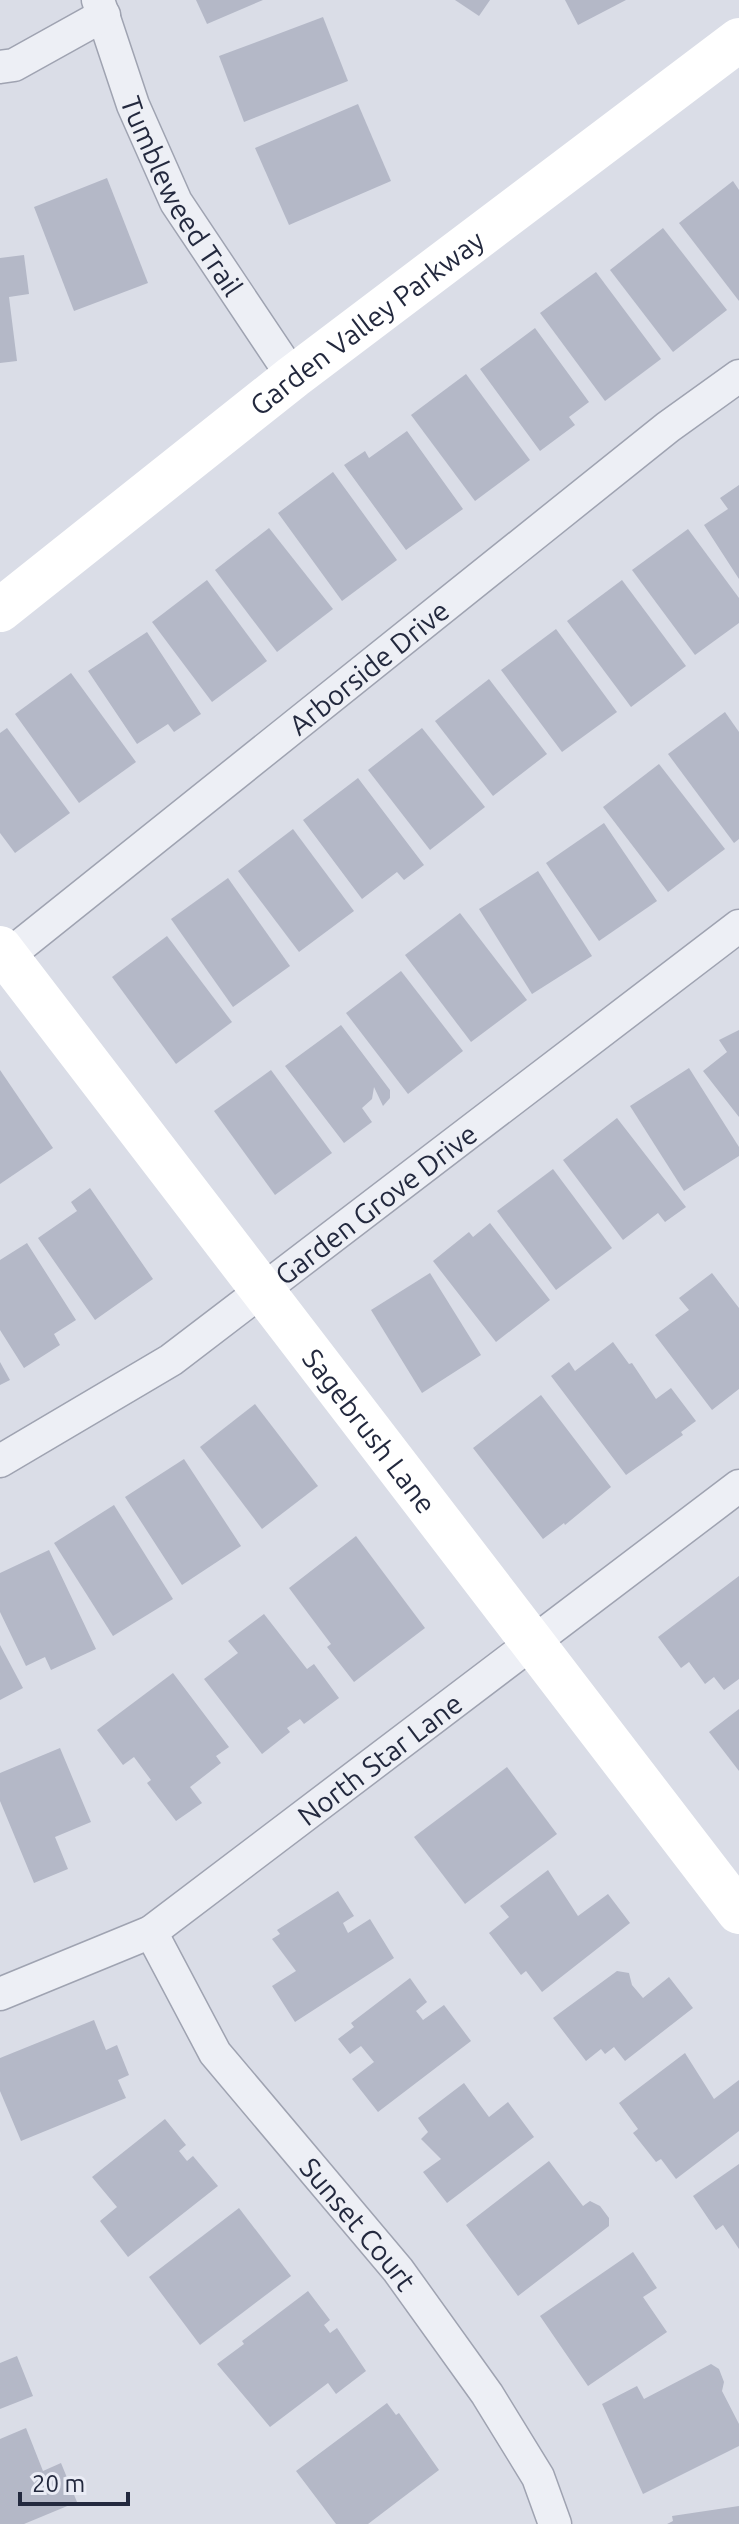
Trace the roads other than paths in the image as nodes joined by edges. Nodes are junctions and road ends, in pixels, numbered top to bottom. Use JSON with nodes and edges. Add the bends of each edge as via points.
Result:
{"nodes":[{"id":1,"x":101,"y":7,"type":"edge"},
{"id":2,"x":739,"y":40,"type":"edge"},
{"id":3,"x":0,"y":67,"type":"edge"},
{"id":4,"x":739,"y":376,"type":"edge"},
{"id":5,"x":293,"y":377,"type":"junction"},
{"id":6,"x":0,"y":610,"type":"edge"},
{"id":7,"x":739,"y":926,"type":"edge"},
{"id":8,"x":2,"y":956,"type":"edge"},
{"id":9,"x":261,"y":1290,"type":"junction"},
{"id":10,"x":0,"y":1461,"type":"edge"},
{"id":11,"x":739,"y":1486,"type":"edge"},
{"id":12,"x":531,"y":1643,"type":"junction"},
{"id":13,"x":739,"y":1912,"type":"edge"},
{"id":14,"x":151,"y":1932,"type":"junction"},
{"id":15,"x":0,"y":1994,"type":"edge"},
{"id":16,"x":555,"y":2524,"type":"edge"}],
"edges":[{"from":1,"to":3,"type":"street","via":[[14,65]]},
{"from":1,"to":5,"type":"street","name":"Tumbleweed Trail","via":[[133,105],[176,202]]},
{"from":2,"to":5,"type":"street","name":"Garden Valley Parkway"},
{"from":4,"to":8,"type":"street","name":"Arborside Drive"},
{"from":5,"to":6,"type":"street","name":"Garden Valley Parkway"},
{"from":7,"to":9,"type":"street","name":"Garden Grove Drive"},
{"from":8,"to":9,"type":"street","name":"Sagebrush Lane"},
{"from":9,"to":10,"type":"street","name":"Garden Grove Drive","via":[[171,1360]]},
{"from":9,"to":12,"type":"street","name":"Sagebrush Lane"},
{"from":11,"to":12,"type":"street","name":"North Star Lane"},
{"from":12,"to":13,"type":"street","name":"Sagebrush Lane"},
{"from":12,"to":14,"type":"street","name":"North Star Lane"},
{"from":14,"to":15,"type":"street","name":"North Star Lane"},
{"from":14,"to":16,"type":"street","name":"Sunset Court","via":[[215,2053],[398,2270],[487,2394],[538,2477]]}]}
